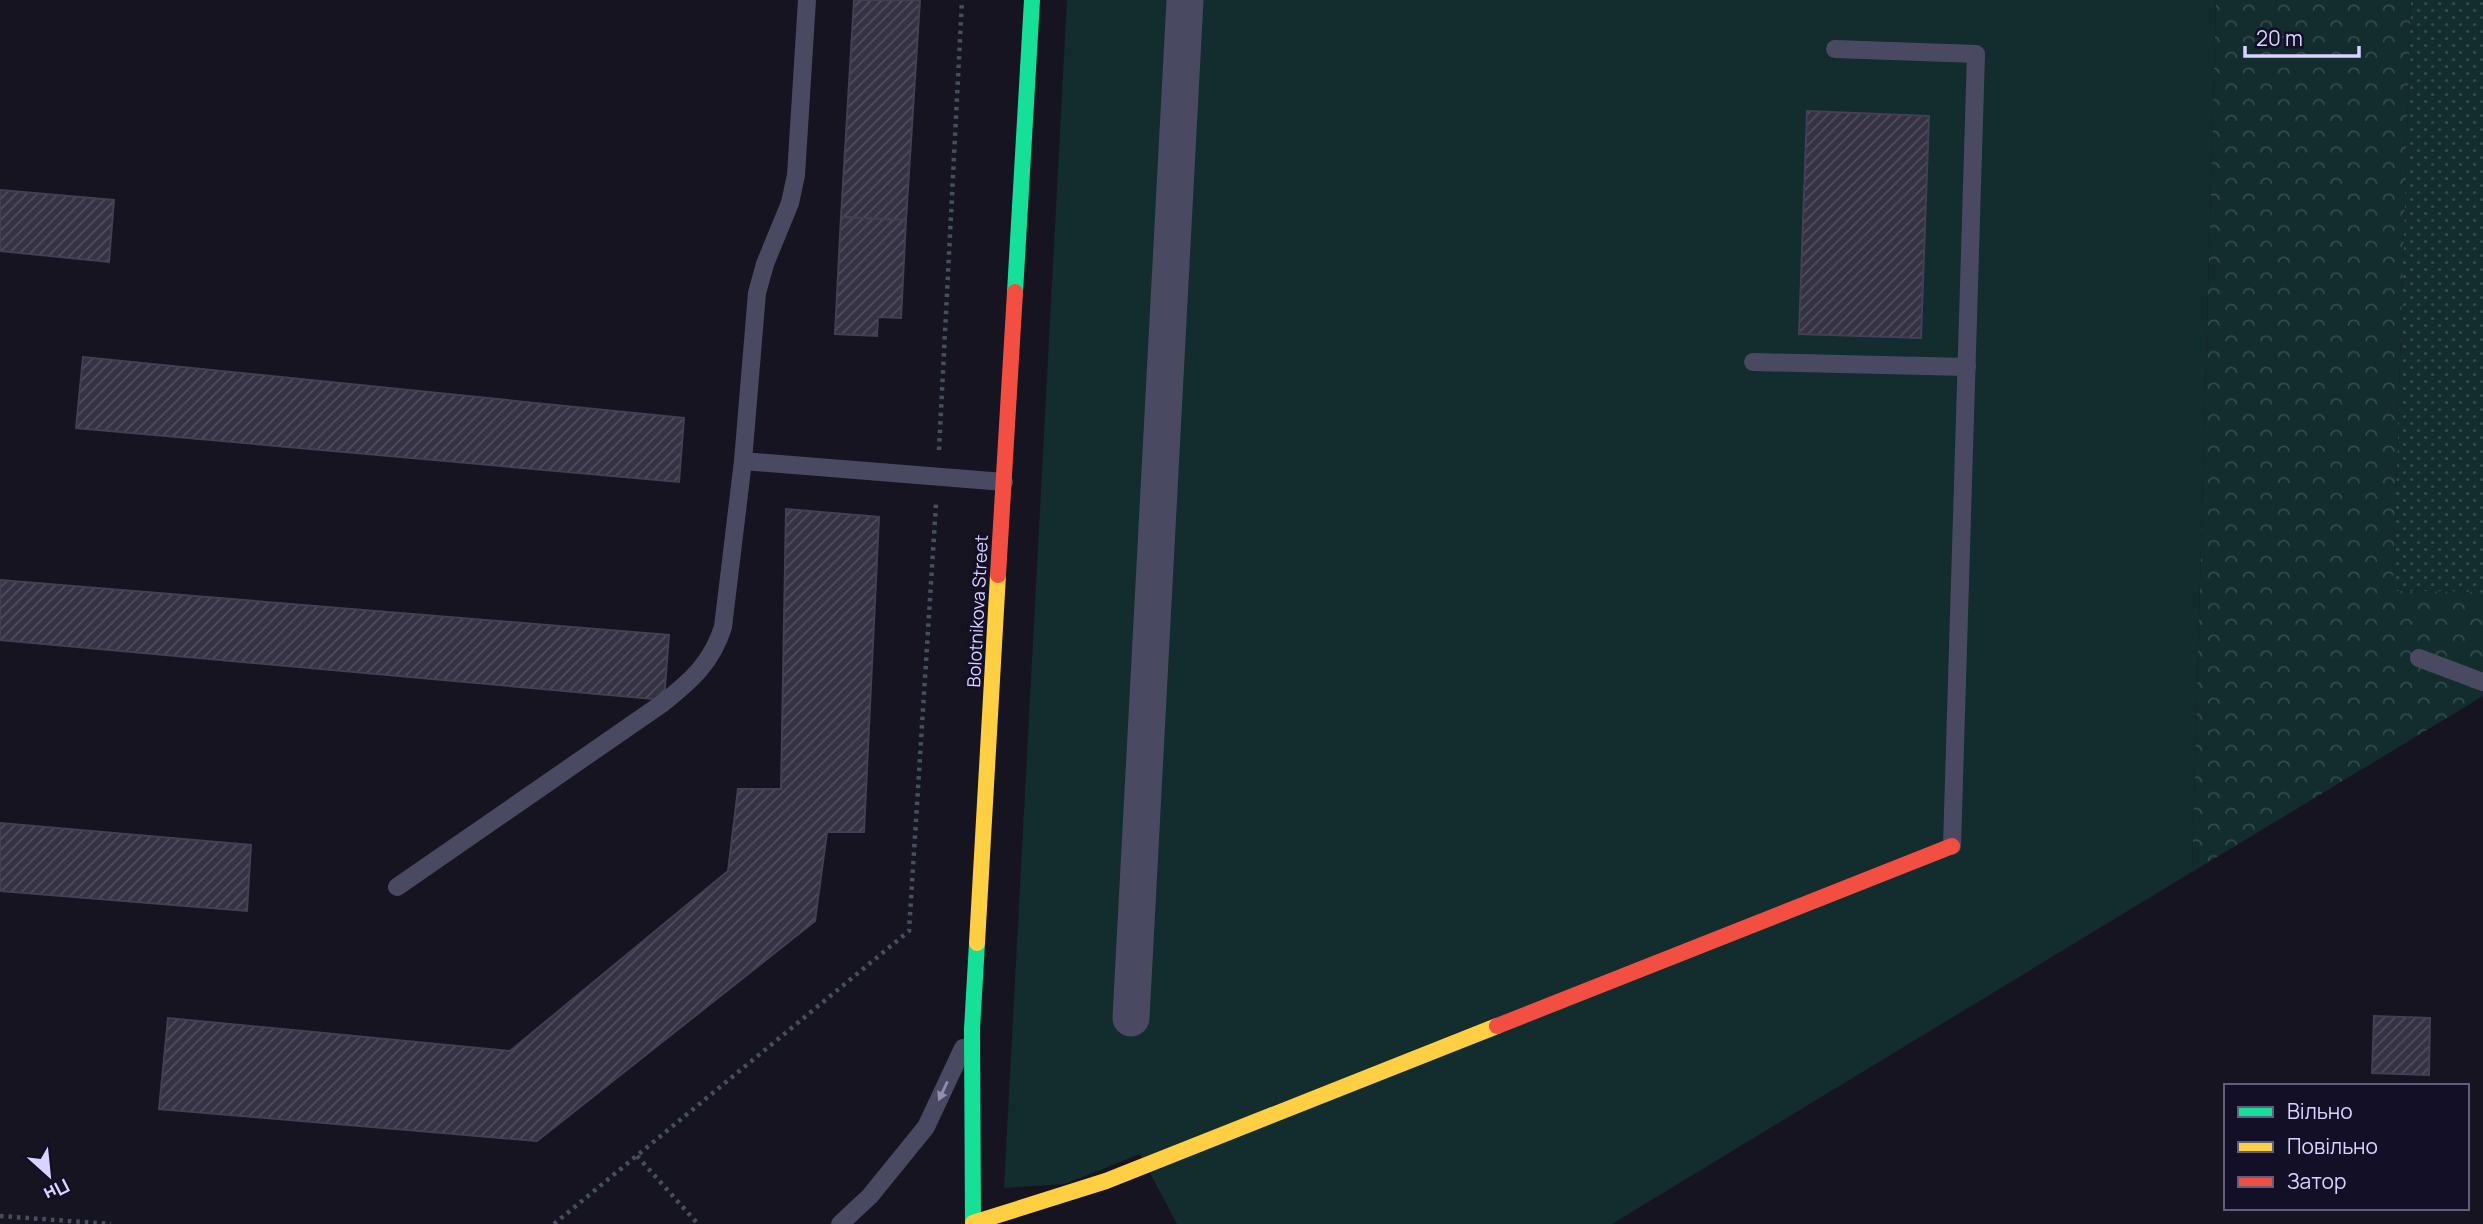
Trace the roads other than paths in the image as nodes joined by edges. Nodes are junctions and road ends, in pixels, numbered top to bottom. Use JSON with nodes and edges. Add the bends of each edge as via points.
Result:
{"nodes":[{"id":1,"x":807,"y":0,"type":"edge"},
{"id":2,"x":1032,"y":0,"type":"edge"},
{"id":3,"x":1185,"y":0,"type":"edge"},
{"id":4,"x":1835,"y":49,"type":"dead end"},
{"id":5,"x":1752,"y":362,"type":"dead end"},
{"id":6,"x":1967,"y":367,"type":"junction"},
{"id":7,"x":743,"y":461,"type":"junction"},
{"id":8,"x":1004,"y":482,"type":"junction"},
{"id":9,"x":2419,"y":658,"type":"dead end"},
{"id":10,"x":2483,"y":682,"type":"edge"},
{"id":11,"x":1952,"y":846,"type":"joint"},
{"id":12,"x":397,"y":887,"type":"dead end"},
{"id":13,"x":1131,"y":1018,"type":"dead end"},
{"id":14,"x":972,"y":1029,"type":"junction"},
{"id":15,"x":973,"y":1223,"type":"edge"},
{"id":16,"x":840,"y":1224,"type":"edge"}],
"edges":[{"from":1,"to":7,"type":"lane","via":[[796,175],[757,293]]},
{"from":2,"to":8,"type":"main road","name":"Bolotnikova Street"},
{"from":3,"to":13,"type":"street"},
{"from":4,"to":6,"type":"lane","via":[[1976,54]]},
{"from":5,"to":6,"type":"lane"},
{"from":6,"to":11,"type":"lane"},
{"from":7,"to":8,"type":"lane"},
{"from":7,"to":12,"type":"lane","via":[[723,627],[716,651],[697,676]]},
{"from":8,"to":14,"type":"main road","name":"Bolotnikova Street"},
{"from":9,"to":10,"type":"lane"},
{"from":11,"to":15,"type":"main road","via":[[1106,1181]]},
{"from":14,"to":15,"type":"main road","name":"Bolotnikova Street"},
{"from":14,"to":16,"type":"lane","one_way":true,"via":[[926,1127],[870,1196]]}]}
